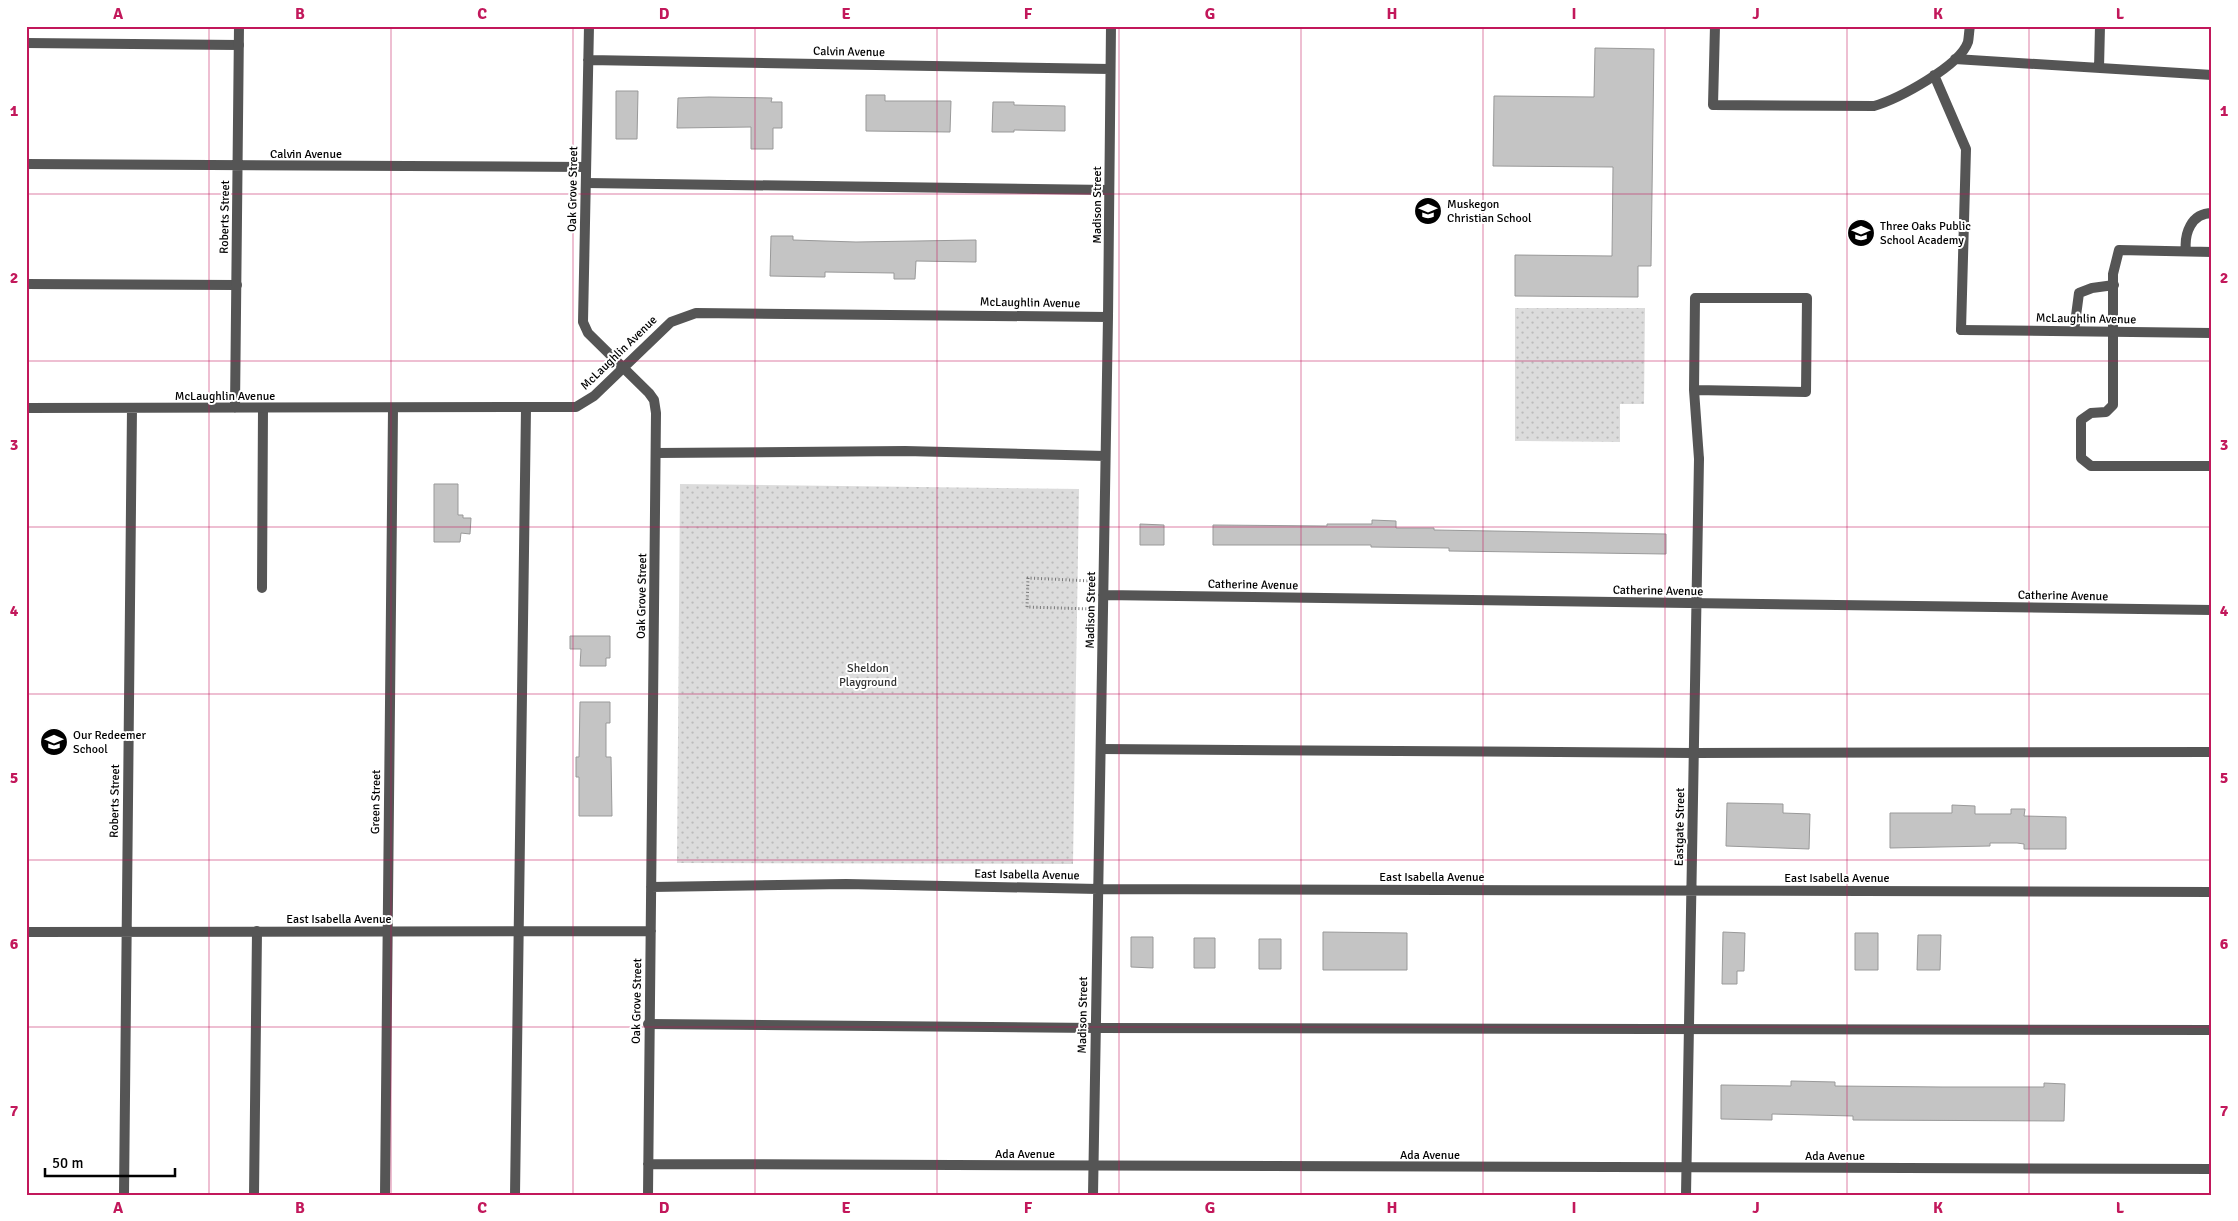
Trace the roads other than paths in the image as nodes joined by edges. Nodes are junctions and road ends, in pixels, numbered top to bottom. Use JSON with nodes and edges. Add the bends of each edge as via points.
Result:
{"nodes":[{"id":1,"x":239,"y":26,"type":"edge"},
{"id":2,"x":588,"y":26,"type":"edge"},
{"id":3,"x":1111,"y":26,"type":"edge"},
{"id":4,"x":1715,"y":26,"type":"edge"},
{"id":5,"x":1970,"y":26,"type":"edge"},
{"id":6,"x":2100,"y":26,"type":"edge"},
{"id":7,"x":26,"y":43,"type":"edge"},
{"id":8,"x":238,"y":45,"type":"junction"},
{"id":9,"x":1954,"y":59,"type":"junction"},
{"id":10,"x":588,"y":60,"type":"junction"},
{"id":11,"x":2099,"y":68,"type":"junction"},
{"id":12,"x":1110,"y":69,"type":"junction"},
{"id":13,"x":2212,"y":74,"type":"edge"},
{"id":14,"x":1934,"y":75,"type":"junction"},
{"id":15,"x":26,"y":164,"type":"edge"},
{"id":16,"x":238,"y":166,"type":"junction"},
{"id":17,"x":586,"y":167,"type":"junction"},
{"id":18,"x":586,"y":183,"type":"junction"},
{"id":19,"x":1109,"y":190,"type":"junction"},
{"id":20,"x":2212,"y":213,"type":"edge"},
{"id":21,"x":2186,"y":251,"type":"junction"},
{"id":22,"x":2212,"y":252,"type":"edge"},
{"id":23,"x":26,"y":284,"type":"edge"},
{"id":24,"x":237,"y":285,"type":"junction"},
{"id":25,"x":2114,"y":285,"type":"junction"},
{"id":26,"x":1108,"y":317,"type":"junction"},
{"id":27,"x":2074,"y":331,"type":"junction"},
{"id":28,"x":2114,"y":332,"type":"junction"},
{"id":29,"x":2212,"y":333,"type":"edge"},
{"id":30,"x":622,"y":368,"type":"junction"},
{"id":31,"x":1694,"y":390,"type":"junction"},
{"id":32,"x":26,"y":408,"type":"edge"},
{"id":33,"x":132,"y":408,"type":"junction"},
{"id":34,"x":235,"y":408,"type":"junction"},
{"id":35,"x":263,"y":408,"type":"junction"},
{"id":36,"x":526,"y":408,"type":"junction"},
{"id":37,"x":393,"y":409,"type":"junction"},
{"id":38,"x":656,"y":453,"type":"junction"},
{"id":39,"x":1105,"y":456,"type":"junction"},
{"id":40,"x":2212,"y":466,"type":"edge"},
{"id":41,"x":262,"y":588,"type":"dead end"},
{"id":42,"x":1103,"y":595,"type":"junction"},
{"id":43,"x":1697,"y":604,"type":"junction"},
{"id":44,"x":2212,"y":610,"type":"edge"},
{"id":45,"x":1101,"y":749,"type":"junction"},
{"id":46,"x":2212,"y":752,"type":"edge"},
{"id":47,"x":1694,"y":753,"type":"junction"},
{"id":48,"x":652,"y":887,"type":"junction"},
{"id":49,"x":1098,"y":889,"type":"junction"},
{"id":50,"x":1692,"y":890,"type":"junction"},
{"id":51,"x":2212,"y":892,"type":"edge"},
{"id":52,"x":126,"y":931,"type":"junction"},
{"id":53,"x":257,"y":931,"type":"junction"},
{"id":54,"x":387,"y":931,"type":"junction"},
{"id":55,"x":519,"y":931,"type":"junction"},
{"id":56,"x":651,"y":931,"type":"junction"},
{"id":57,"x":26,"y":932,"type":"edge"},
{"id":58,"x":648,"y":1024,"type":"junction"},
{"id":59,"x":1096,"y":1028,"type":"junction"},
{"id":60,"x":1689,"y":1030,"type":"junction"},
{"id":61,"x":2212,"y":1030,"type":"edge"},
{"id":62,"x":648,"y":1164,"type":"junction"},
{"id":63,"x":1094,"y":1166,"type":"junction"},
{"id":64,"x":1686,"y":1168,"type":"junction"},
{"id":65,"x":2212,"y":1169,"type":"edge"},
{"id":66,"x":124,"y":1195,"type":"edge"},
{"id":67,"x":254,"y":1195,"type":"edge"},
{"id":68,"x":384,"y":1195,"type":"edge"},
{"id":69,"x":515,"y":1195,"type":"edge"},
{"id":70,"x":648,"y":1195,"type":"edge"},
{"id":71,"x":1093,"y":1195,"type":"edge"},
{"id":72,"x":1686,"y":1195,"type":"edge"}],
"edges":[{"from":1,"to":8,"type":"street","name":"Roberts Street"},
{"from":2,"to":10,"type":"street","name":"Oak Grove Street"},
{"from":3,"to":12,"type":"street","name":"Madison Street"},
{"from":4,"to":14,"type":"street","via":[[1713,105],[1874,106],[1892,101]]},
{"from":5,"to":9,"type":"street","via":[[1968,43]]},
{"from":6,"to":11,"type":"street"},
{"from":7,"to":8,"type":"street"},
{"from":8,"to":16,"type":"street","name":"Roberts Street"},
{"from":9,"to":11,"type":"street"},
{"from":9,"to":14,"type":"street","via":[[1947,68]]},
{"from":10,"to":12,"type":"street","name":"Calvin Avenue"},
{"from":10,"to":17,"type":"street","name":"Oak Grove Street"},
{"from":11,"to":13,"type":"street"},
{"from":12,"to":19,"type":"street","name":"Madison Street"},
{"from":14,"to":27,"type":"street","name":"McLaughlin Avenue","via":[[1966,149],[1961,330]]},
{"from":15,"to":16,"type":"street","name":"Calvin Avenue"},
{"from":16,"to":17,"type":"street","name":"Calvin Avenue"},
{"from":16,"to":24,"type":"street","name":"Roberts Street"},
{"from":17,"to":18,"type":"street","name":"Oak Grove Street"},
{"from":18,"to":19,"type":"street"},
{"from":18,"to":30,"type":"street","name":"Oak Grove Street","via":[[583,322],[588,333]]},
{"from":19,"to":26,"type":"street","name":"Madison Street"},
{"from":20,"to":21,"type":"street","via":[[2195,219],[2184,236]]},
{"from":21,"to":22,"type":"street"},
{"from":21,"to":25,"type":"street","via":[[2119,250]]},
{"from":23,"to":24,"type":"street"},
{"from":24,"to":34,"type":"street","name":"Roberts Street"},
{"from":25,"to":27,"type":"street","via":[[2079,293]]},
{"from":25,"to":28,"type":"street"},
{"from":26,"to":30,"type":"street","name":"McLaughlin Avenue","via":[[696,313],[670,322]]},
{"from":26,"to":39,"type":"street","name":"Madison Street"},
{"from":27,"to":28,"type":"street","name":"McLaughlin Avenue"},
{"from":28,"to":29,"type":"street","name":"McLaughlin Avenue"},
{"from":28,"to":40,"type":"street","via":[[2113,405],[2106,412],[2091,413],[2081,420],[2081,458],[2091,466]]},
{"from":30,"to":36,"type":"street","name":"McLaughlin Avenue","via":[[594,396],[576,407]]},
{"from":30,"to":38,"type":"street","name":"Oak Grove Street","via":[[654,400]]},
{"from":31,"to":31,"type":"street","name":"Eastgate Street","via":[[1695,298],[1807,298],[1806,392]]},
{"from":31,"to":43,"type":"street","name":"Eastgate Street","via":[[1699,459]]},
{"from":32,"to":33,"type":"street","name":"McLaughlin Avenue"},
{"from":33,"to":34,"type":"street","name":"McLaughlin Avenue"},
{"from":33,"to":52,"type":"street","name":"Roberts Street"},
{"from":34,"to":35,"type":"street","name":"McLaughlin Avenue"},
{"from":35,"to":37,"type":"street","name":"McLaughlin Avenue"},
{"from":35,"to":41,"type":"street"},
{"from":36,"to":37,"type":"street","name":"McLaughlin Avenue"},
{"from":36,"to":55,"type":"street"},
{"from":37,"to":54,"type":"street","name":"Green Street"},
{"from":38,"to":39,"type":"street","via":[[905,451]]},
{"from":38,"to":48,"type":"street","name":"Oak Grove Street"},
{"from":39,"to":42,"type":"street","name":"Madison Street"},
{"from":42,"to":43,"type":"street","name":"Catherine Avenue"},
{"from":42,"to":45,"type":"street","name":"Madison Street"},
{"from":43,"to":44,"type":"street","name":"Catherine Avenue"},
{"from":43,"to":47,"type":"street","name":"Eastgate Street"},
{"from":45,"to":47,"type":"street"},
{"from":45,"to":49,"type":"street","name":"Madison Street"},
{"from":46,"to":47,"type":"street"},
{"from":47,"to":50,"type":"street","name":"Eastgate Street"},
{"from":48,"to":49,"type":"street","name":"East Isabella Avenue","via":[[846,884]]},
{"from":48,"to":56,"type":"street","name":"Oak Grove Street"},
{"from":49,"to":50,"type":"street","name":"East Isabella Avenue"},
{"from":49,"to":59,"type":"street","name":"Madison Street"},
{"from":50,"to":51,"type":"street","name":"East Isabella Avenue"},
{"from":50,"to":60,"type":"street","name":"Eastgate Street"},
{"from":52,"to":53,"type":"street","name":"East Isabella Avenue"},
{"from":52,"to":57,"type":"street","name":"East Isabella Avenue"},
{"from":52,"to":66,"type":"street","name":"Roberts Street"},
{"from":53,"to":54,"type":"street","name":"East Isabella Avenue"},
{"from":53,"to":67,"type":"street"},
{"from":54,"to":55,"type":"street","name":"East Isabella Avenue"},
{"from":54,"to":68,"type":"street","name":"Green Street"},
{"from":55,"to":56,"type":"street","name":"East Isabella Avenue"},
{"from":55,"to":69,"type":"street"},
{"from":56,"to":58,"type":"street","name":"Oak Grove Street"},
{"from":58,"to":59,"type":"street"},
{"from":58,"to":62,"type":"street","name":"Oak Grove Street"},
{"from":59,"to":60,"type":"street"},
{"from":59,"to":63,"type":"street","name":"Madison Street"},
{"from":60,"to":61,"type":"street"},
{"from":60,"to":64,"type":"street","name":"Eastgate Street"},
{"from":62,"to":63,"type":"street","name":"Ada Avenue"},
{"from":62,"to":70,"type":"street","name":"Oak Grove Street"},
{"from":63,"to":64,"type":"street","name":"Ada Avenue"},
{"from":63,"to":71,"type":"street","name":"Madison Street"},
{"from":64,"to":65,"type":"street","name":"Ada Avenue"},
{"from":64,"to":72,"type":"street","name":"Eastgate Street"}]}
